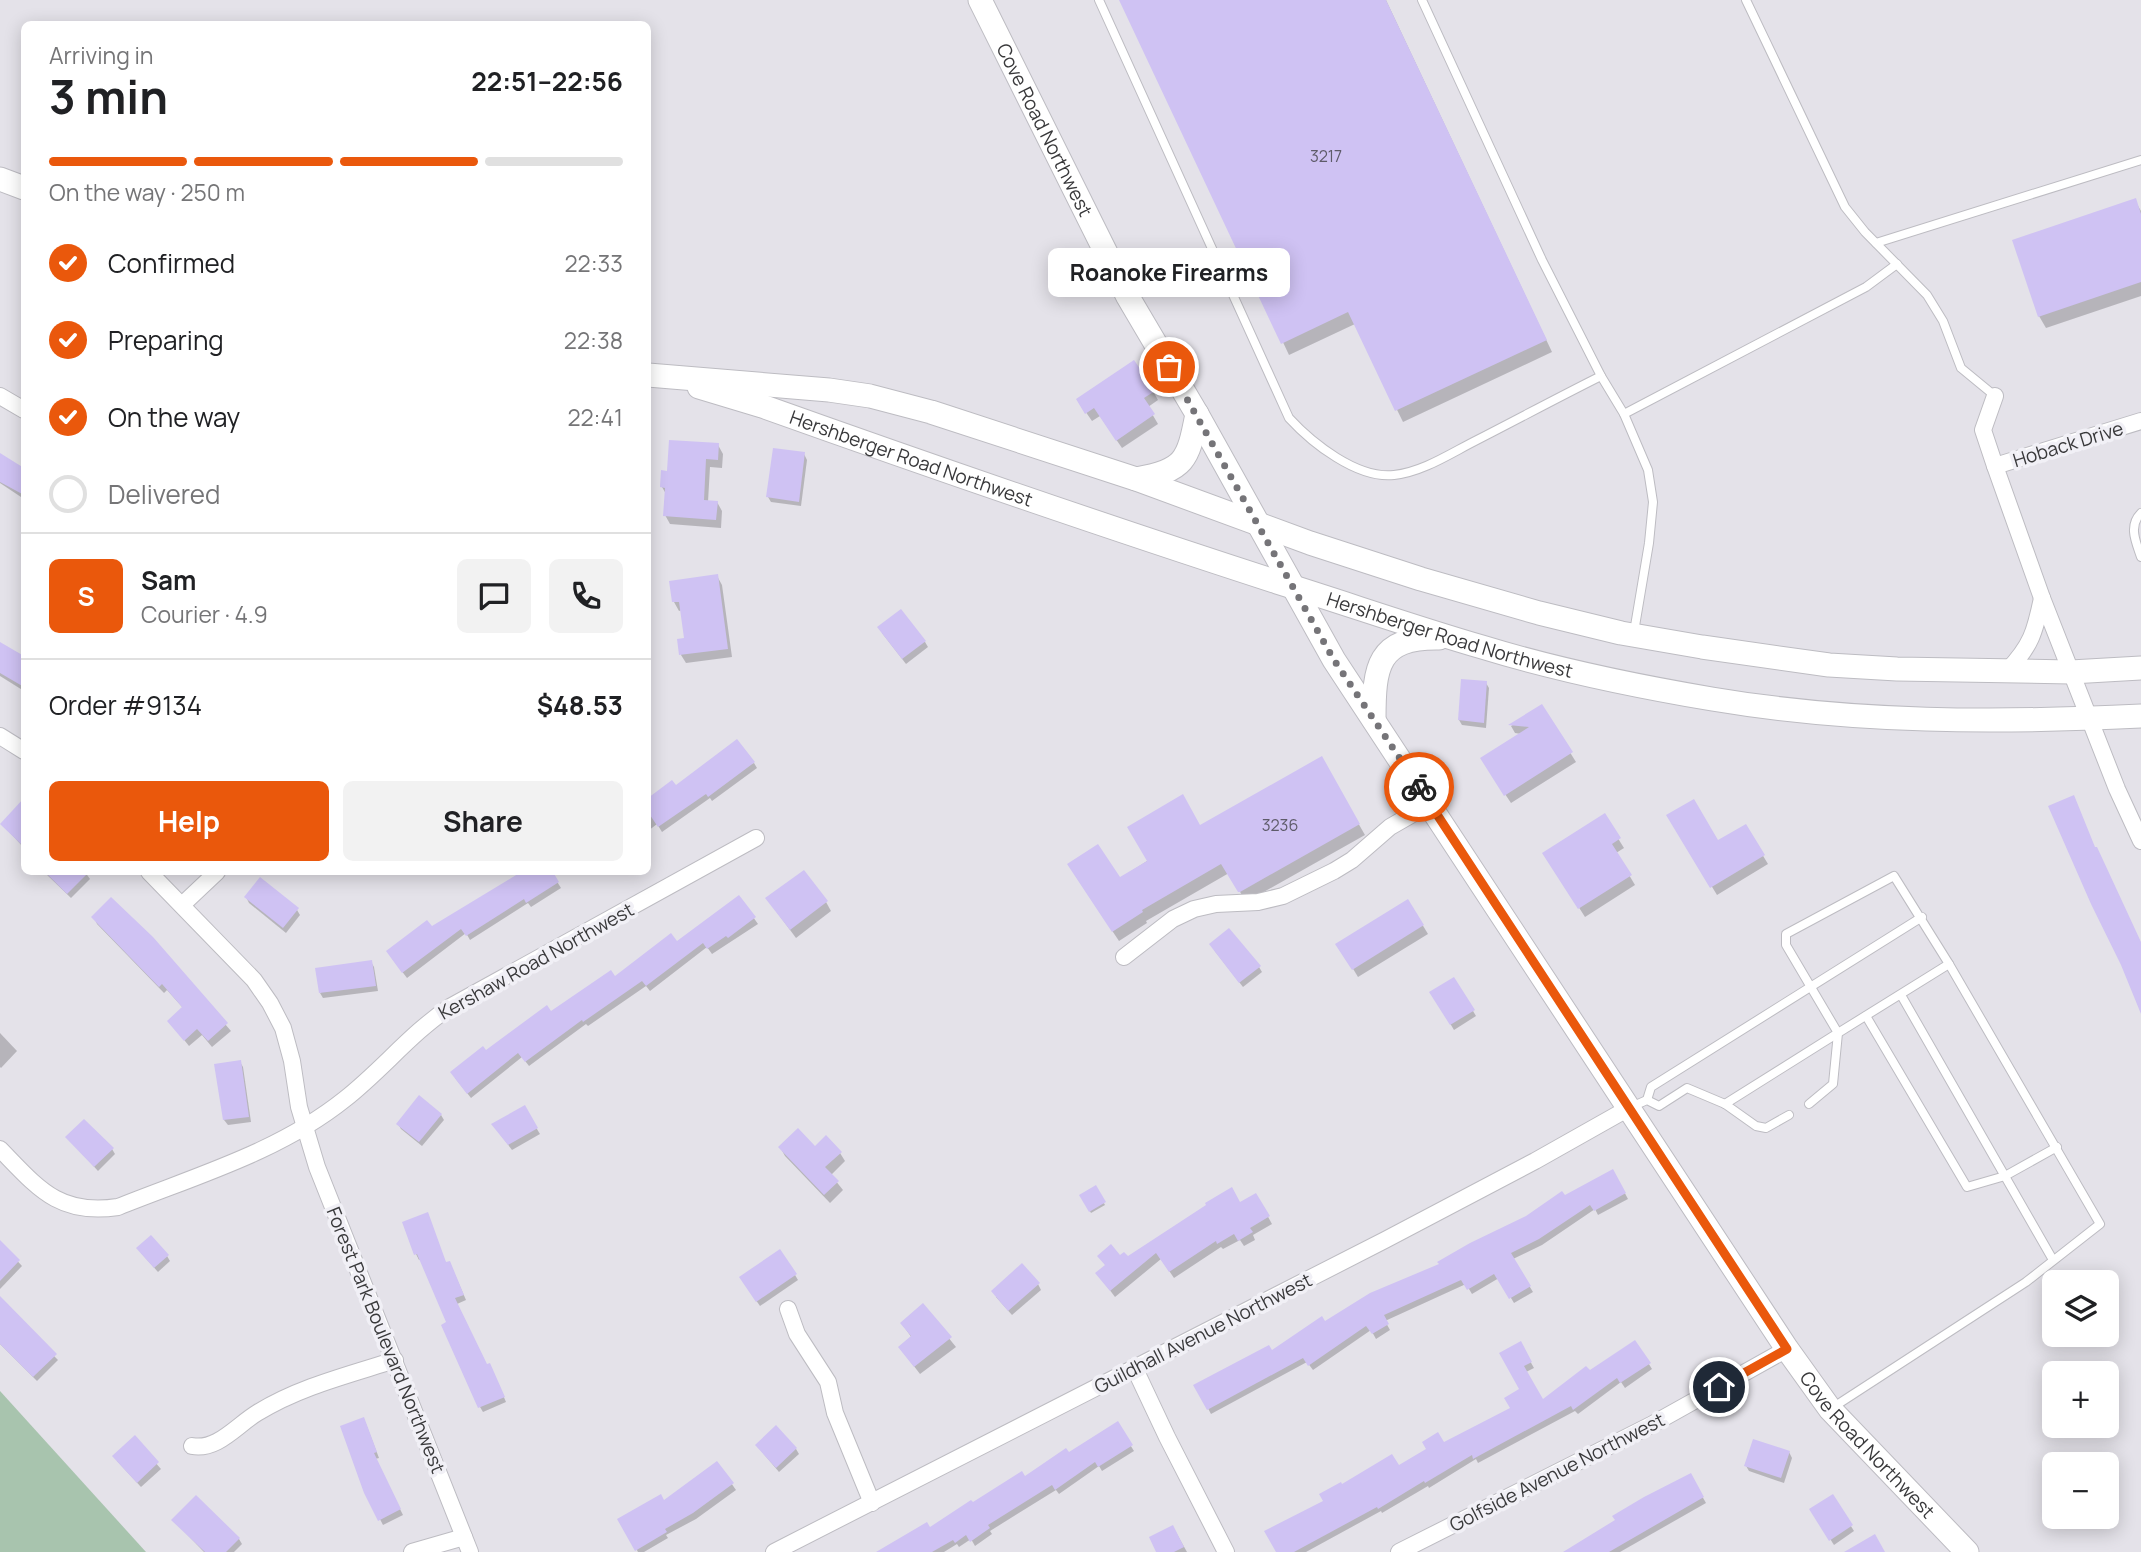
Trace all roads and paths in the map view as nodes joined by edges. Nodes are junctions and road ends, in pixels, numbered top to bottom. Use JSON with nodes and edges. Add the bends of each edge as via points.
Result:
{"nodes":[{"id":1,"x":980,"y":0,"type":"edge"},
{"id":2,"x":1099,"y":0,"type":"edge"},
{"id":3,"x":1422,"y":0,"type":"edge"},
{"id":4,"x":1746,"y":0,"type":"edge"},
{"id":5,"x":2141,"y":160,"type":"edge"},
{"id":6,"x":0,"y":179,"type":"edge"},
{"id":7,"x":21,"y":187,"type":"edge"},
{"id":8,"x":1876,"y":243,"type":"junction"},
{"id":9,"x":1897,"y":264,"type":"junction"},
{"id":10,"x":657,"y":376,"type":"edge"},
{"id":11,"x":1601,"y":376,"type":"junction"},
{"id":12,"x":0,"y":396,"type":"edge"},
{"id":13,"x":1994,"y":396,"type":"joint"},
{"id":14,"x":21,"y":409,"type":"edge"},
{"id":15,"x":1197,"y":414,"type":"junction"},
{"id":16,"x":1624,"y":414,"type":"junction"},
{"id":17,"x":2141,"y":421,"type":"edge"},
{"id":18,"x":1995,"y":466,"type":"junction"},
{"id":19,"x":1136,"y":479,"type":"junction"},
{"id":20,"x":2141,"y":513,"type":"edge"},
{"id":21,"x":1258,"y":524,"type":"junction"},
{"id":22,"x":2141,"y":557,"type":"edge"},
{"id":23,"x":1293,"y":587,"type":"junction"},
{"id":24,"x":2042,"y":598,"type":"junction"},
{"id":25,"x":1634,"y":635,"type":"junction"},
{"id":26,"x":1455,"y":638,"type":"junction"},
{"id":27,"x":2141,"y":668,"type":"edge"},
{"id":28,"x":2007,"y":671,"type":"junction"},
{"id":29,"x":2071,"y":672,"type":"junction"},
{"id":30,"x":2141,"y":716,"type":"edge"},
{"id":31,"x":2090,"y":719,"type":"junction"},
{"id":32,"x":1374,"y":720,"type":"junction"},
{"id":33,"x":0,"y":736,"type":"edge"},
{"id":34,"x":21,"y":749,"type":"edge"},
{"id":35,"x":1430,"y":804,"type":"junction"},
{"id":36,"x":756,"y":838,"type":"dead end"},
{"id":37,"x":2141,"y":841,"type":"edge"},
{"id":38,"x":152,"y":875,"type":"edge"},
{"id":39,"x":215,"y":875,"type":"edge"},
{"id":40,"x":182,"y":905,"type":"junction"},
{"id":41,"x":1922,"y":917,"type":"junction"},
{"id":42,"x":1124,"y":957,"type":"dead end"},
{"id":43,"x":1950,"y":964,"type":"junction"},
{"id":44,"x":1810,"y":986,"type":"junction"},
{"id":45,"x":1901,"y":995,"type":"junction"},
{"id":46,"x":1866,"y":1016,"type":"junction"},
{"id":47,"x":1838,"y":1033,"type":"junction"},
{"id":48,"x":1638,"y":1104,"type":"junction"},
{"id":49,"x":1725,"y":1104,"type":"junction"},
{"id":50,"x":1809,"y":1104,"type":"dead end"},
{"id":51,"x":1789,"y":1115,"type":"dead end"},
{"id":52,"x":304,"y":1127,"type":"junction"},
{"id":53,"x":2057,"y":1147,"type":"junction"},
{"id":54,"x":0,"y":1149,"type":"edge"},
{"id":55,"x":2005,"y":1176,"type":"junction"},
{"id":56,"x":2053,"y":1260,"type":"junction"},
{"id":57,"x":788,"y":1309,"type":"dead end"},
{"id":58,"x":1787,"y":1349,"type":"junction"},
{"id":59,"x":395,"y":1360,"type":"junction"},
{"id":60,"x":1134,"y":1367,"type":"junction"},
{"id":61,"x":1830,"y":1409,"type":"junction"},
{"id":62,"x":192,"y":1446,"type":"dead end"},
{"id":63,"x":872,"y":1503,"type":"junction"},
{"id":64,"x":467,"y":1544,"type":"edge"},
{"id":65,"x":412,"y":1552,"type":"edge"},
{"id":66,"x":774,"y":1552,"type":"edge"},
{"id":67,"x":1226,"y":1552,"type":"edge"},
{"id":68,"x":1399,"y":1552,"type":"edge"},
{"id":69,"x":1967,"y":1552,"type":"edge"}],
"edges":[{"from":1,"to":15,"type":"main road","name":"Cove Road Northwest","via":[[1128,297]]},
{"from":2,"to":11,"type":"lane","via":[[1289,418],[1307,437],[1369,473],[1394,475],[1428,465]]},
{"from":3,"to":11,"type":"lane"},
{"from":4,"to":8,"type":"lane","via":[[1845,207]]},
{"from":5,"to":8,"type":"lane"},
{"from":6,"to":7,"type":"main road"},
{"from":8,"to":9,"type":"lane"},
{"from":9,"to":13,"type":"lane","via":[[1933,303],[1961,368]]},
{"from":9,"to":16,"type":"lane","via":[[1866,287]]},
{"from":10,"to":19,"type":"main road","name":"Hershberger Road Northwest","via":[[870,397],[1009,436]]},
{"from":10,"to":23,"type":"main road","name":"Hershberger Road Northwest","via":[[762,406]]},
{"from":11,"to":16,"type":"lane"},
{"from":12,"to":14,"type":"street"},
{"from":13,"to":18,"type":"street","via":[[1983,430]]},
{"from":15,"to":19,"type":"main road","via":[[1184,459],[1169,471]]},
{"from":15,"to":21,"type":"main road","name":"Cove Road Northwest"},
{"from":16,"to":25,"type":"lane","via":[[1648,470],[1653,502]]},
{"from":17,"to":18,"type":"street","name":"Hoback Drive"},
{"from":18,"to":24,"type":"street"},
{"from":19,"to":21,"type":"main road","name":"Hershberger Road Northwest"},
{"from":20,"to":22,"type":"lane","via":[[2134,530]]},
{"from":21,"to":23,"type":"main road","name":"Cove Road Northwest"},
{"from":21,"to":25,"type":"main road","name":"Hershberger Road Northwest","via":[[1420,579]]},
{"from":23,"to":26,"type":"main road","name":"Hershberger Road Northwest"},
{"from":23,"to":32,"type":"main road","name":"Cove Road Northwest"},
{"from":24,"to":28,"type":"street","via":[[2026,651]]},
{"from":24,"to":29,"type":"street"},
{"from":25,"to":28,"type":"main road","name":"Hershberger Road Northwest","via":[[1829,664]]},
{"from":26,"to":31,"type":"main road","name":"Hershberger Road Northwest","via":[[1554,666],[1714,699],[1930,720]]},
{"from":26,"to":32,"type":"main road","via":[[1421,638],[1393,648],[1374,682]]},
{"from":27,"to":29,"type":"main road","name":"Hershberger Road Northwest"},
{"from":28,"to":29,"type":"main road","name":"Hershberger Road Northwest"},
{"from":29,"to":31,"type":"street"},
{"from":30,"to":31,"type":"main road","name":"Hershberger Road Northwest"},
{"from":31,"to":37,"type":"street"},
{"from":32,"to":35,"type":"main road","name":"Cove Road Northwest"},
{"from":33,"to":34,"type":"street"},
{"from":35,"to":42,"type":"street","via":[[1390,827],[1334,871],[1283,896],[1194,909],[1173,919]]},
{"from":35,"to":48,"type":"main road","name":"Cove Road Northwest"},
{"from":36,"to":52,"type":"street","name":"Kershaw Road Northwest","via":[[450,1007],[345,1099]]},
{"from":38,"to":40,"type":"street","name":"Forest Park Boulevard Northwest"},
{"from":39,"to":40,"type":"street"},
{"from":40,"to":52,"type":"street","name":"Forest Park Boulevard Northwest","via":[[270,1003],[286,1039]]},
{"from":41,"to":43,"type":"lane"},
{"from":41,"to":44,"type":"lane"},
{"from":41,"to":44,"type":"lane","via":[[1894,876],[1786,934],[1786,945]]},
{"from":43,"to":45,"type":"lane"},
{"from":43,"to":53,"type":"lane"},
{"from":44,"to":47,"type":"lane"},
{"from":44,"to":48,"type":"lane","via":[[1651,1087]]},
{"from":45,"to":46,"type":"lane"},
{"from":45,"to":55,"type":"lane"},
{"from":46,"to":47,"type":"lane"},
{"from":46,"to":55,"type":"lane","via":[[1967,1187]]},
{"from":47,"to":49,"type":"lane"},
{"from":47,"to":50,"type":"lane","via":[[1833,1084]]},
{"from":48,"to":49,"type":"lane","via":[[1659,1106],[1687,1088]]},
{"from":48,"to":58,"type":"main road","name":"Cove Road Northwest"},
{"from":48,"to":60,"type":"street","name":"Guildhall Avenue Northwest"},
{"from":49,"to":51,"type":"lane","via":[[1766,1128]]},
{"from":52,"to":54,"type":"street","name":"Kershaw Road Northwest","via":[[261,1150],[118,1207],[98,1210],[59,1202],[41,1191]]},
{"from":52,"to":59,"type":"street","name":"Forest Park Boulevard Northwest"},
{"from":53,"to":55,"type":"lane"},
{"from":53,"to":56,"type":"lane","via":[[2100,1224]]},
{"from":55,"to":56,"type":"lane"},
{"from":56,"to":61,"type":"lane"},
{"from":57,"to":63,"type":"street","via":[[797,1334],[828,1382],[835,1413]]},
{"from":58,"to":61,"type":"main road","name":"Cove Road Northwest"},
{"from":58,"to":68,"type":"street","name":"Golfside Avenue Northwest","via":[[1651,1425]]},
{"from":59,"to":62,"type":"street","via":[[313,1386],[270,1405],[212,1445]]},
{"from":59,"to":64,"type":"street","name":"Forest Park Boulevard Northwest"},
{"from":60,"to":63,"type":"street","name":"Guildhall Avenue Northwest"},
{"from":60,"to":67,"type":"street"},
{"from":61,"to":69,"type":"main road","name":"Cove Road Northwest"},
{"from":63,"to":66,"type":"street","name":"Guildhall Avenue Northwest"},
{"from":64,"to":65,"type":"street"}]}
